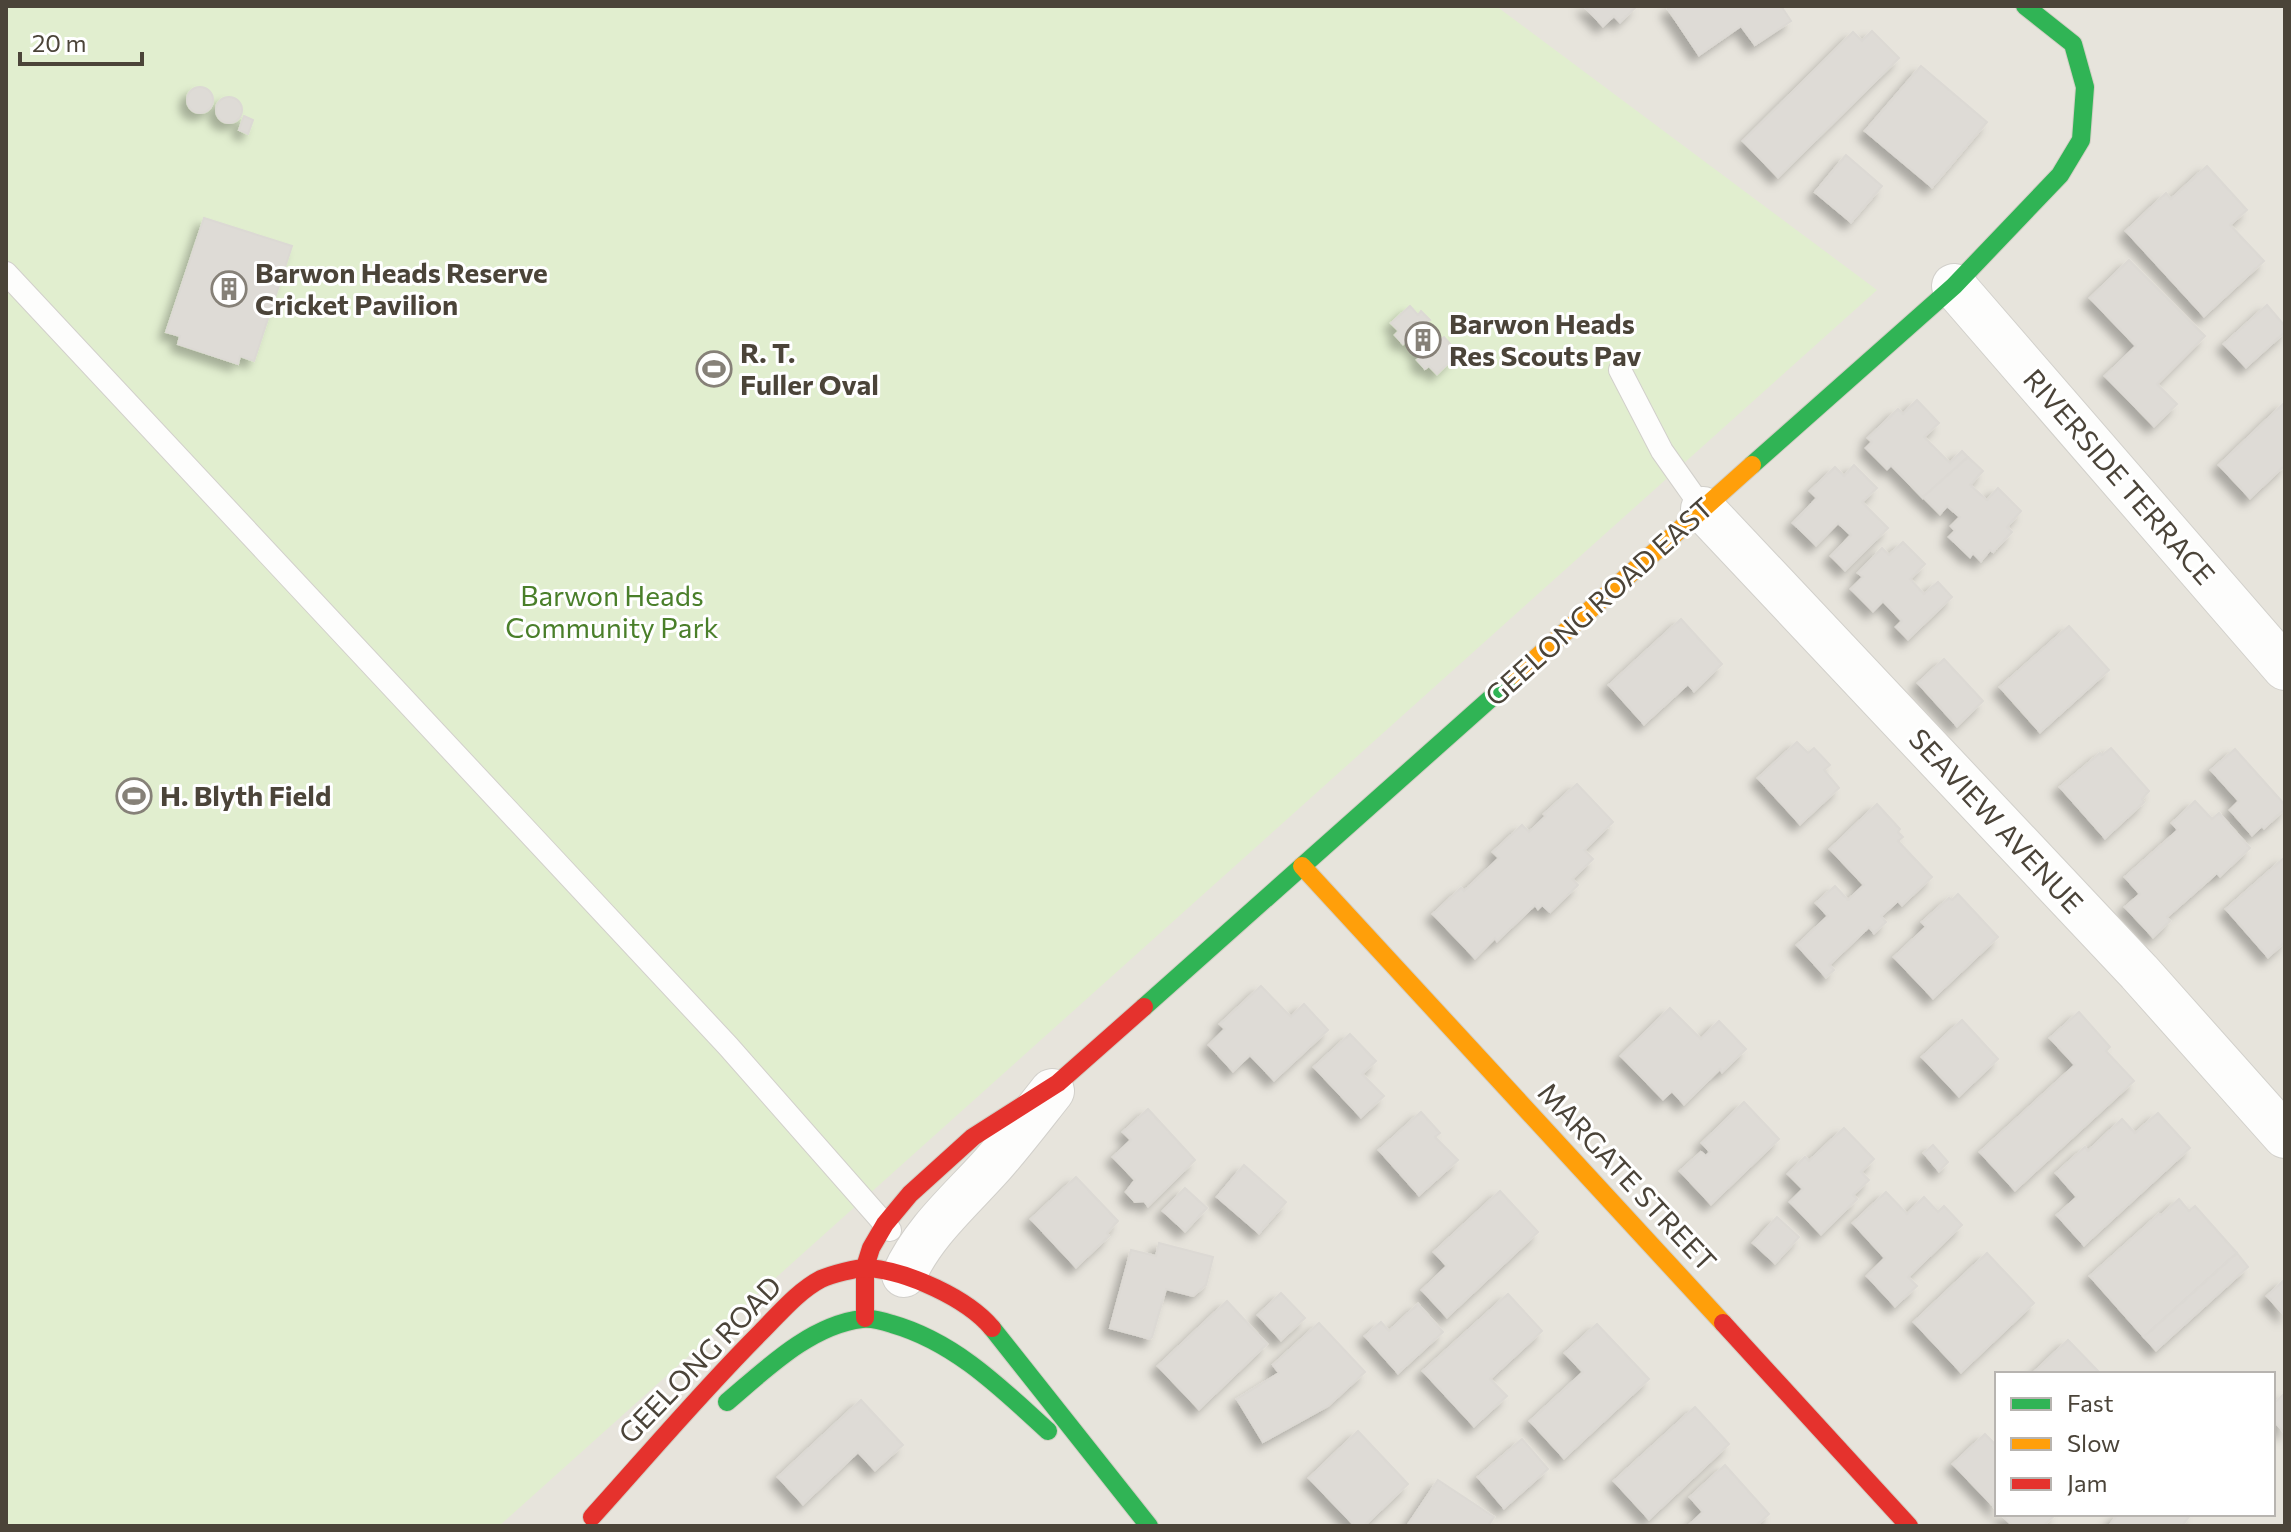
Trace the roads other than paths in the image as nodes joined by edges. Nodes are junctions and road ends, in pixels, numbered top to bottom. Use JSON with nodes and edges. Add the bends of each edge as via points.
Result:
{"nodes":[{"id":1,"x":2025,"y":6,"type":"edge"},
{"id":2,"x":6,"y":273,"type":"edge"},
{"id":3,"x":1954,"y":286,"type":"junction"},
{"id":4,"x":1620,"y":370,"type":"dead end"},
{"id":5,"x":1703,"y":509,"type":"junction"},
{"id":6,"x":2285,"y":668,"type":"edge"},
{"id":7,"x":1302,"y":866,"type":"junction"},
{"id":8,"x":1058,"y":1083,"type":"joint"},
{"id":9,"x":2285,"y":1136,"type":"edge"},
{"id":10,"x":891,"y":1267,"type":"junction"},
{"id":11,"x":865,"y":1318,"type":"junction"},
{"id":12,"x":1133,"y":1508,"type":"junction"},
{"id":13,"x":587,"y":1522,"type":"edge"},
{"id":14,"x":1149,"y":1526,"type":"edge"},
{"id":15,"x":1909,"y":1526,"type":"edge"}],
"edges":[{"from":1,"to":3,"type":"street","name":"GEELONG ROAD EAST","via":[[2073,44],[2085,87],[2081,140],[2060,175]]},
{"from":2,"to":10,"type":"lane","via":[[728,1046]]},
{"from":3,"to":5,"type":"street","name":"GEELONG ROAD EAST"},
{"from":3,"to":6,"type":"street","name":"RIVERSIDE TERRACE"},
{"from":4,"to":5,"type":"lane","via":[[1662,451]]},
{"from":5,"to":7,"type":"street","name":"GEELONG ROAD EAST"},
{"from":5,"to":9,"type":"street","name":"SEAVIEW AVENUE","via":[[2139,972]]},
{"from":7,"to":8,"type":"street","name":"GEELONG ROAD EAST"},
{"from":7,"to":15,"type":"street","name":"MARGATE STREET"},
{"from":8,"to":10,"type":"street","name":"GEELONG ROAD EAST","via":[[995,1162]]},
{"from":10,"to":11,"type":"street"},
{"from":10,"to":11,"type":"street"},
{"from":10,"to":12,"type":"street","via":[[935,1287],[987,1322]]},
{"from":10,"to":13,"type":"street","name":"GEELONG ROAD","via":[[821,1279],[795,1298]]},
{"from":11,"to":12,"type":"street","via":[[896,1324],[952,1349]]},
{"from":11,"to":13,"type":"street","name":"GEELONG ROAD","via":[[833,1327],[765,1369]]},
{"from":12,"to":14,"type":"street"}]}
